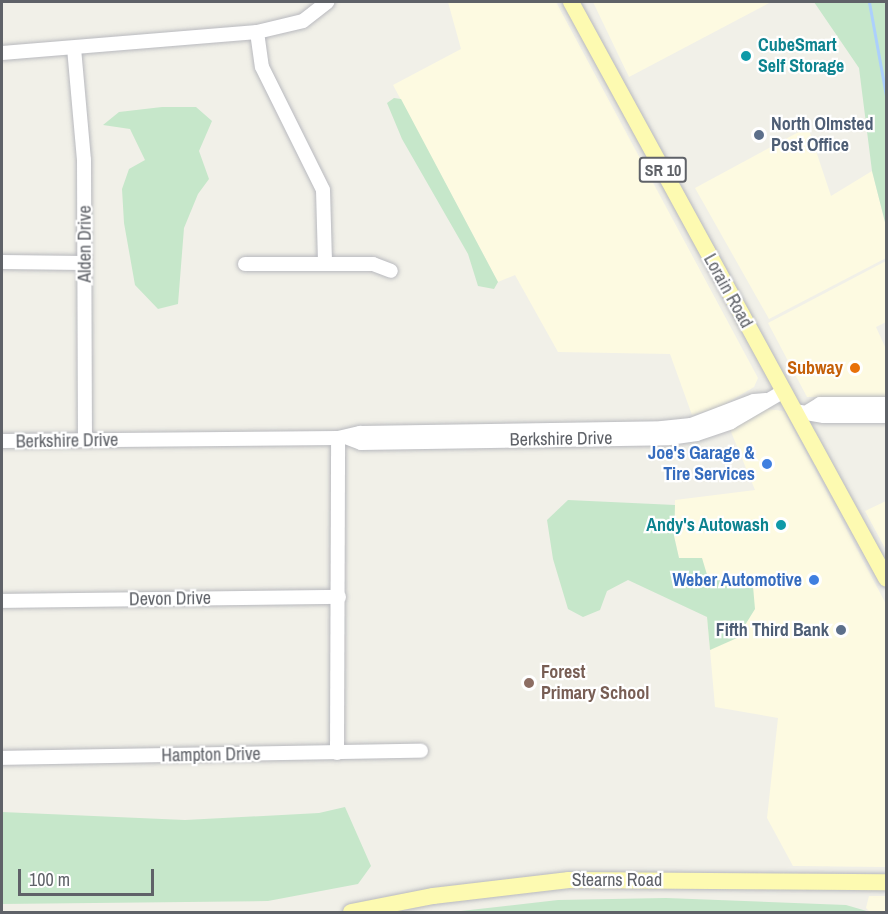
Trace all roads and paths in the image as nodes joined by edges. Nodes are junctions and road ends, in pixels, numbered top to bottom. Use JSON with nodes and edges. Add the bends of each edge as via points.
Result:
{"nodes":[{"id":1,"x":327,"y":2,"type":"edge"},
{"id":2,"x":571,"y":2,"type":"edge"},
{"id":3,"x":257,"y":32,"type":"junction"},
{"id":4,"x":75,"y":48,"type":"junction"},
{"id":5,"x":2,"y":54,"type":"edge"},
{"id":6,"x":2,"y":262,"type":"edge"},
{"id":7,"x":84,"y":263,"type":"junction"},
{"id":8,"x":325,"y":263,"type":"junction"},
{"id":9,"x":245,"y":264,"type":"dead end"},
{"id":10,"x":391,"y":271,"type":"dead end"},
{"id":11,"x":784,"y":391,"type":"junction"},
{"id":12,"x":886,"y":404,"type":"edge"},
{"id":13,"x":802,"y":411,"type":"junction"},
{"id":14,"x":886,"y":416,"type":"edge"},
{"id":15,"x":343,"y":438,"type":"junction"},
{"id":16,"x":85,"y":440,"type":"junction"},
{"id":17,"x":2,"y":441,"type":"edge"},
{"id":18,"x":886,"y":578,"type":"edge"},
{"id":19,"x":339,"y":597,"type":"junction"},
{"id":20,"x":2,"y":601,"type":"edge"},
{"id":21,"x":421,"y":751,"type":"dead end"},
{"id":22,"x":337,"y":753,"type":"junction"},
{"id":23,"x":2,"y":758,"type":"edge"},
{"id":24,"x":886,"y":882,"type":"edge"},
{"id":25,"x":351,"y":912,"type":"edge"}],
"edges":[{"from":1,"to":3,"type":"street","via":[[303,21]]},
{"from":2,"to":11,"type":"main road","name":"Lorain Road","number":"SR 10"},
{"from":3,"to":4,"type":"street"},
{"from":3,"to":8,"type":"street","via":[[262,67],[323,190]]},
{"from":4,"to":5,"type":"street"},
{"from":4,"to":7,"type":"street","name":"Alden Drive","via":[[84,160]]},
{"from":6,"to":7,"type":"street"},
{"from":7,"to":16,"type":"street","name":"Alden Drive"},
{"from":8,"to":9,"type":"street"},
{"from":8,"to":10,"type":"street","via":[[373,264]]},
{"from":11,"to":13,"type":"main road","name":"Lorain Road","number":"SR 10"},
{"from":11,"to":15,"type":"street","name":"Berkshire Drive","via":[[697,434],[457,436],[361,442]]},
{"from":12,"to":13,"type":"street","via":[[820,404]]},
{"from":13,"to":14,"type":"street","via":[[824,416]]},
{"from":13,"to":18,"type":"main road","name":"Lorain Road","number":"SR 10"},
{"from":15,"to":16,"type":"street","name":"Berkshire Drive"},
{"from":15,"to":19,"type":"street"},
{"from":16,"to":17,"type":"street","name":"Berkshire Drive"},
{"from":19,"to":20,"type":"street","name":"Devon Drive"},
{"from":19,"to":22,"type":"street"},
{"from":21,"to":22,"type":"street","name":"Hampton Drive"},
{"from":22,"to":23,"type":"street","name":"Hampton Drive"},
{"from":24,"to":25,"type":"main road","name":"Stearns Road","via":[[569,880],[433,896]]}]}
